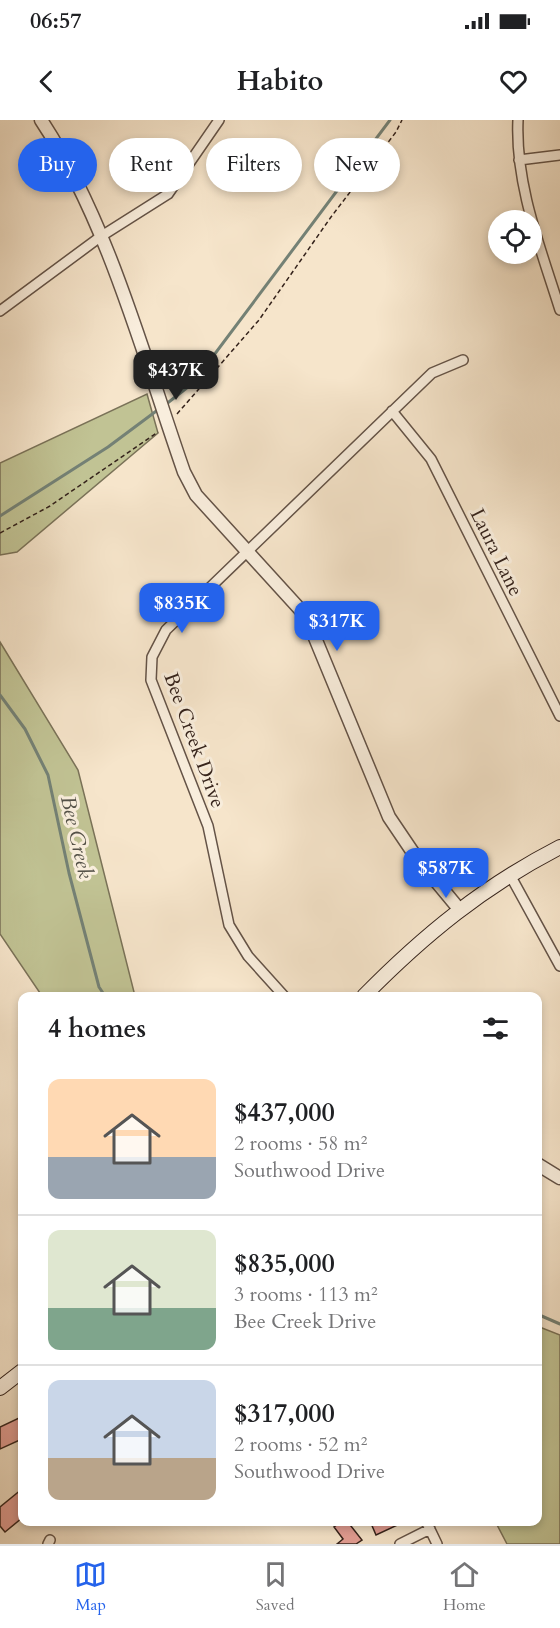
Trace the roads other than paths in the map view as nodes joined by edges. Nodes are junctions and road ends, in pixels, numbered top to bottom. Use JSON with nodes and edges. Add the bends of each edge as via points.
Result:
{"nodes":[{"id":1,"x":41,"y":120,"type":"edge"},
{"id":2,"x":219,"y":120,"type":"edge"},
{"id":3,"x":518,"y":120,"type":"edge"},
{"id":4,"x":560,"y":155,"type":"edge"},
{"id":5,"x":519,"y":160,"type":"junction"},
{"id":6,"x":100,"y":237,"type":"junction"},
{"id":7,"x":560,"y":310,"type":"edge"},
{"id":8,"x":0,"y":311,"type":"edge"},
{"id":9,"x":463,"y":360,"type":"dead end"},
{"id":10,"x":392,"y":411,"type":"junction"},
{"id":11,"x":246,"y":552,"type":"junction"},
{"id":12,"x":560,"y":716,"type":"edge"},
{"id":13,"x":560,"y":847,"type":"edge"},
{"id":14,"x":510,"y":875,"type":"junction"},
{"id":15,"x":459,"y":909,"type":"junction"},
{"id":16,"x":560,"y":966,"type":"edge"},
{"id":17,"x":280,"y":992,"type":"edge"},
{"id":18,"x":372,"y":992,"type":"edge"},
{"id":19,"x":542,"y":1167,"type":"edge"},
{"id":20,"x":560,"y":1178,"type":"edge"},
{"id":21,"x":18,"y":1374,"type":"edge"},
{"id":22,"x":0,"y":1388,"type":"edge"},
{"id":23,"x":426,"y":1526,"type":"edge"},
{"id":24,"x":428,"y":1526,"type":"edge"},
{"id":25,"x":399,"y":1544,"type":"edge"},
{"id":26,"x":437,"y":1544,"type":"edge"}],
"edges":[{"from":1,"to":6,"type":"street"},
{"from":2,"to":6,"type":"street","via":[[168,194]]},
{"from":3,"to":5,"type":"street"},
{"from":4,"to":5,"type":"street"},
{"from":5,"to":7,"type":"street","via":[[530,213]]},
{"from":6,"to":8,"type":"street"},
{"from":6,"to":11,"type":"street","via":[[155,386],[163,429],[196,495]]},
{"from":9,"to":10,"type":"street","name":"Bee Creek Drive","via":[[432,373]]},
{"from":10,"to":11,"type":"street","name":"Bee Creek Drive"},
{"from":10,"to":12,"type":"street","name":"Laura Lane","via":[[431,459]]},
{"from":11,"to":15,"type":"street","via":[[306,616],[389,817]]},
{"from":11,"to":17,"type":"street","name":"Bee Creek Drive","via":[[166,630],[152,657],[151,680],[208,826],[229,925],[248,956]]},
{"from":13,"to":14,"type":"main road"},
{"from":14,"to":15,"type":"main road"},
{"from":14,"to":16,"type":"street"},
{"from":15,"to":18,"type":"main road"},
{"from":19,"to":20,"type":"street"},
{"from":21,"to":22,"type":"main road"},
{"from":23,"to":25,"type":"street"},
{"from":24,"to":26,"type":"street"}]}
